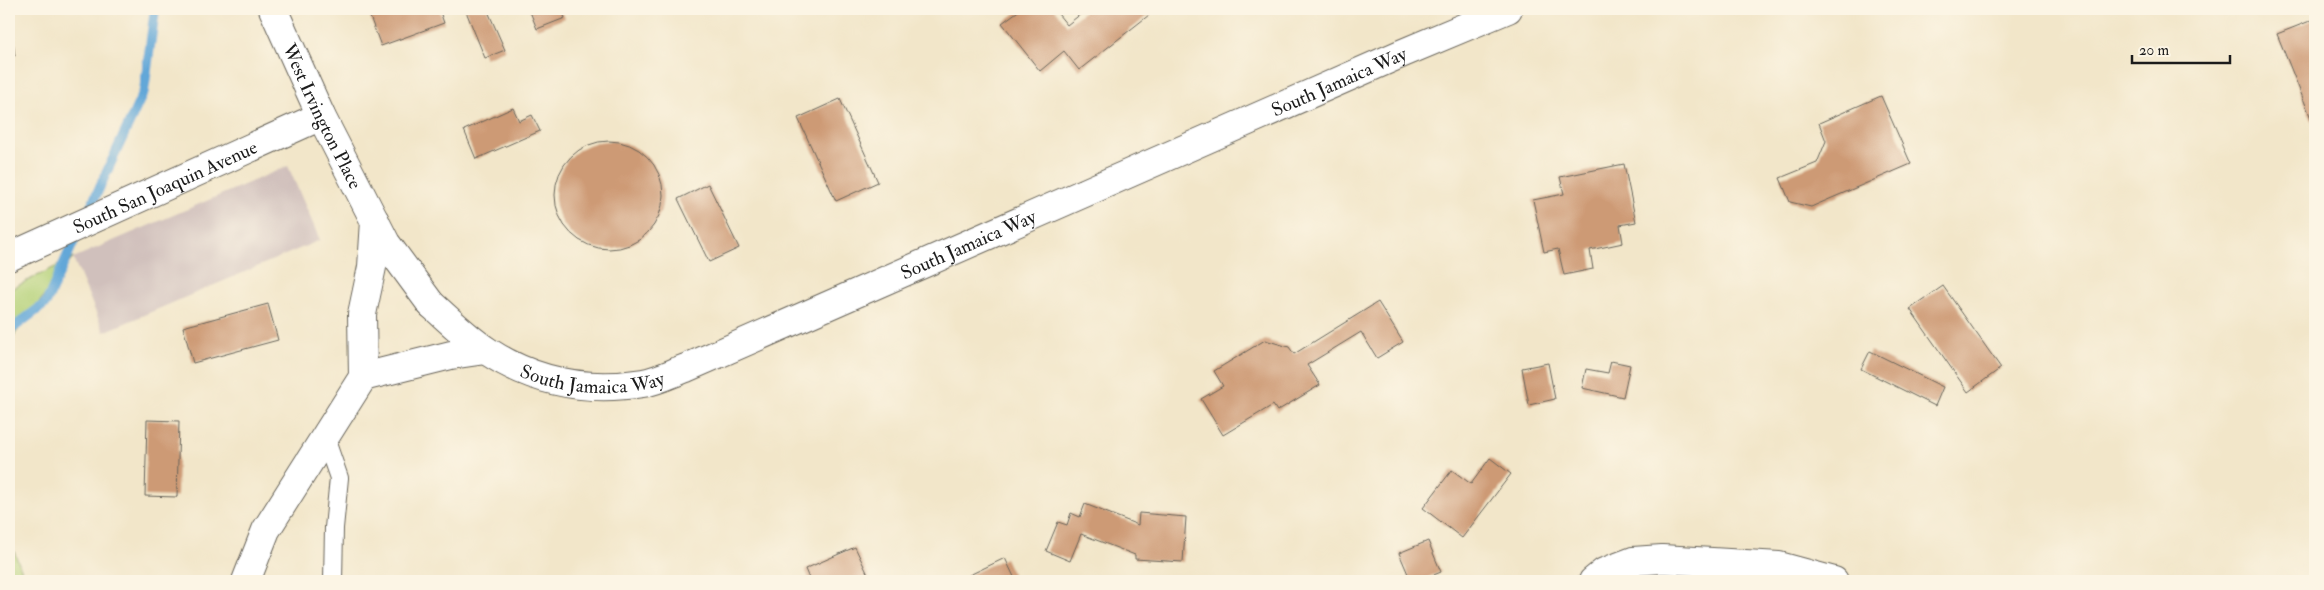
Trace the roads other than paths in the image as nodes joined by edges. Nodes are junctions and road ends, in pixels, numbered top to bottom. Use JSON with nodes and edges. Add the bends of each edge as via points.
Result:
{"nodes":[{"id":1,"x":273,"y":9,"type":"edge"},
{"id":2,"x":1508,"y":9,"type":"edge"},
{"id":3,"x":321,"y":116,"type":"junction"},
{"id":4,"x":375,"y":221,"type":"junction"},
{"id":5,"x":9,"y":256,"type":"edge"},
{"id":6,"x":431,"y":304,"type":"joint"},
{"id":7,"x":485,"y":350,"type":"junction"},
{"id":8,"x":363,"y":377,"type":"junction"},
{"id":9,"x":324,"y":435,"type":"junction"},
{"id":10,"x":246,"y":581,"type":"edge"},
{"id":11,"x":333,"y":581,"type":"edge"},
{"id":12,"x":1593,"y":581,"type":"edge"},
{"id":13,"x":1834,"y":581,"type":"edge"}],
"edges":[{"from":1,"to":3,"type":"street","name":"West Irvington Place"},
{"from":2,"to":7,"type":"street","name":"South Jamaica Way","via":[[1330,84],[686,368],[645,383],[597,387],[562,382],[521,372]]},
{"from":3,"to":4,"type":"street","name":"West Irvington Place"},
{"from":3,"to":5,"type":"street","name":"South San Joaquin Avenue"},
{"from":4,"to":6,"type":"street","name":"West Irvington Place","via":[[386,243]]},
{"from":4,"to":8,"type":"street","via":[[372,267],[362,314]]},
{"from":6,"to":7,"type":"street","name":"South Jamaica Way"},
{"from":7,"to":8,"type":"street"},
{"from":8,"to":9,"type":"street"},
{"from":9,"to":10,"type":"street","via":[[266,530]]},
{"from":9,"to":11,"type":"lane","via":[[339,478]]},
{"from":12,"to":13,"type":"street","via":[[1604,572],[1633,561],[1662,559],[1779,566]]}]}
